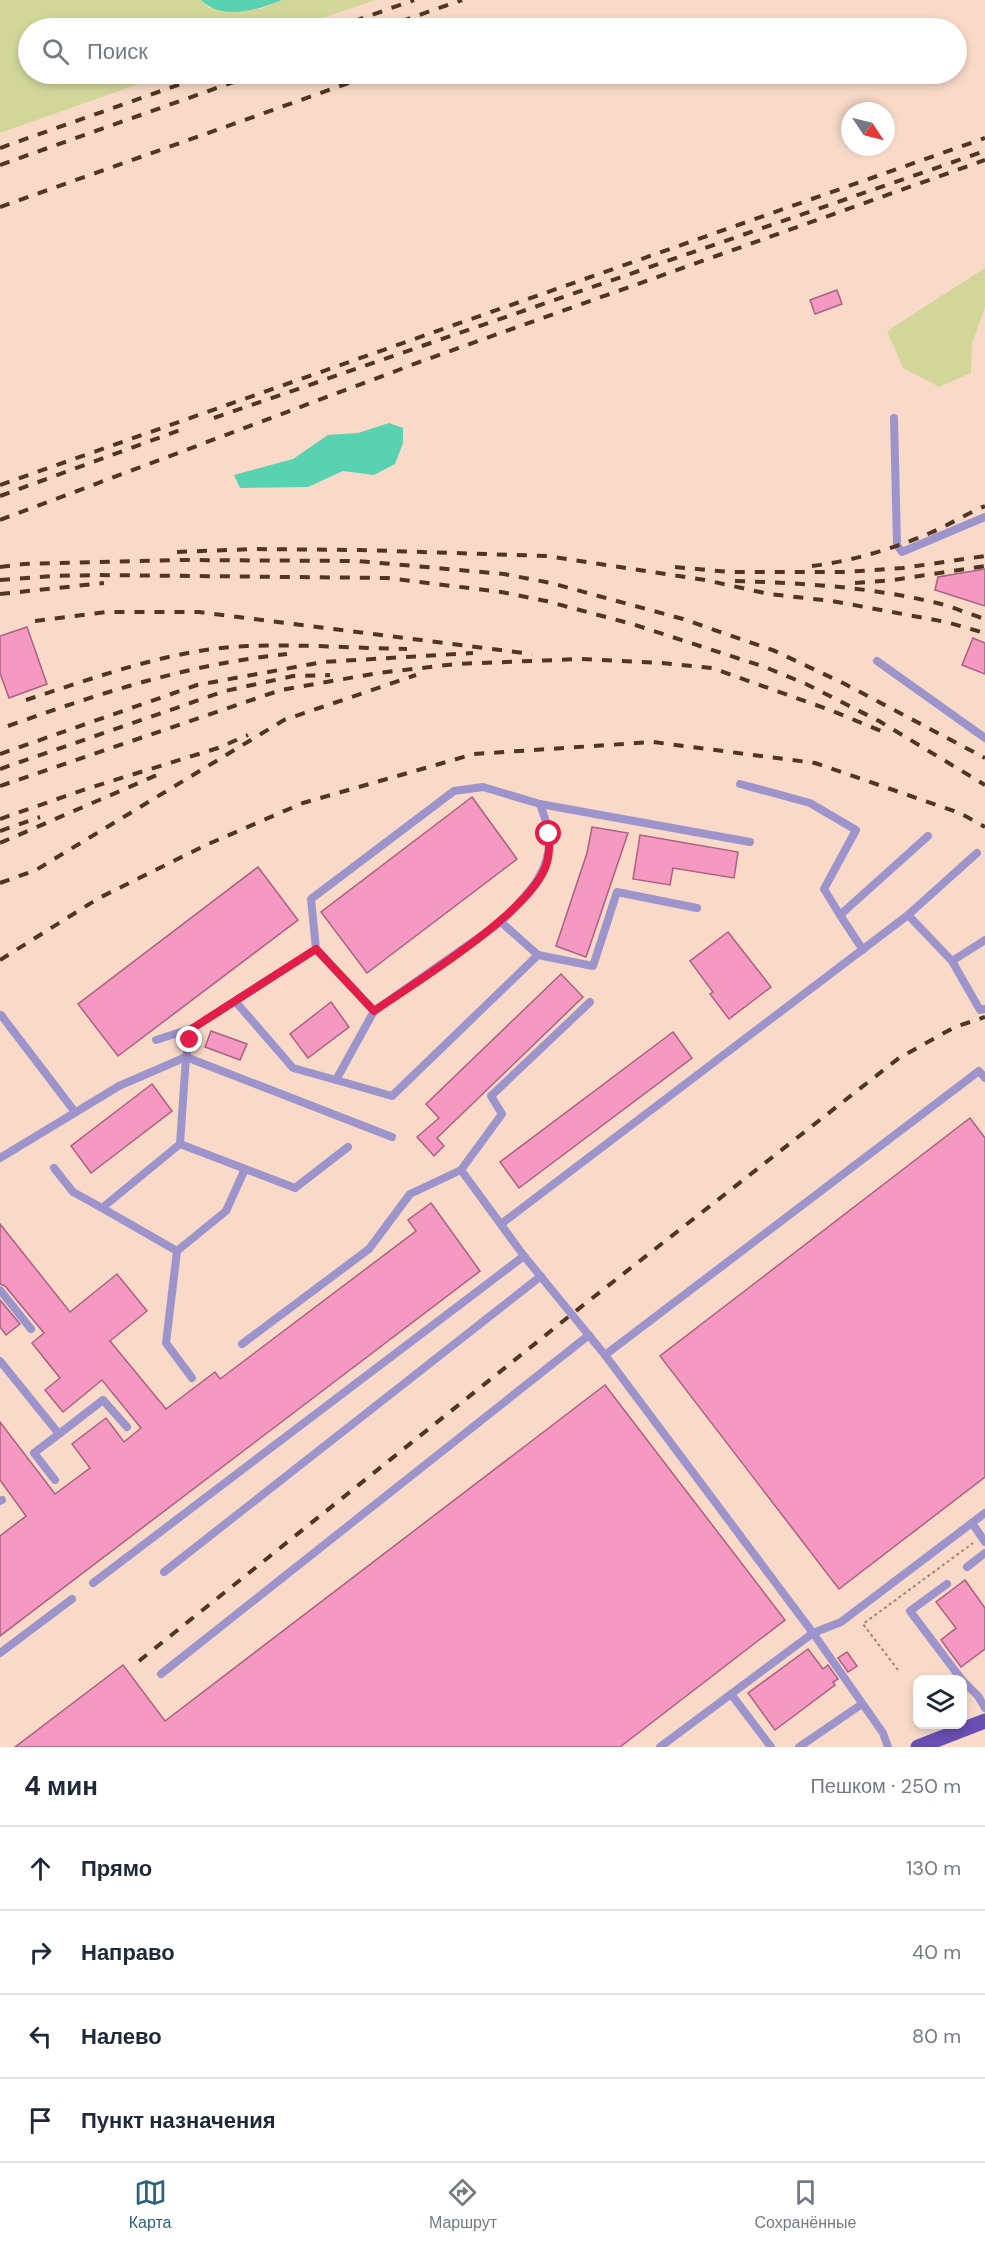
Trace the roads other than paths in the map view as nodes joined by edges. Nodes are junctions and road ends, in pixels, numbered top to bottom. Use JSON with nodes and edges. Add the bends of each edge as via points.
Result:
{"nodes":[{"id":1,"x":894,"y":418,"type":"dead end"},
{"id":2,"x":985,"y":517,"type":"edge"},
{"id":3,"x":877,"y":661,"type":"dead end"},
{"id":4,"x":985,"y":738,"type":"edge"},
{"id":5,"x":740,"y":784,"type":"dead end"},
{"id":6,"x":540,"y":804,"type":"junction"},
{"id":7,"x":928,"y":836,"type":"dead end"},
{"id":8,"x":750,"y":842,"type":"dead end"},
{"id":9,"x":977,"y":853,"type":"dead end"},
{"id":10,"x":697,"y":908,"type":"dead end"},
{"id":11,"x":840,"y":915,"type":"junction"},
{"id":12,"x":908,"y":915,"type":"junction"},
{"id":13,"x":501,"y":922,"type":"junction"},
{"id":14,"x":985,"y":940,"type":"edge"},
{"id":15,"x":316,"y":949,"type":"junction"},
{"id":16,"x":863,"y":950,"type":"junction"},
{"id":17,"x":538,"y":955,"type":"junction"},
{"id":18,"x":952,"y":961,"type":"junction"},
{"id":19,"x":235,"y":1001,"type":"junction"},
{"id":20,"x":590,"y":1002,"type":"dead end"},
{"id":21,"x":985,"y":1009,"type":"edge"},
{"id":22,"x":374,"y":1011,"type":"junction"},
{"id":23,"x":1,"y":1015,"type":"edge"},
{"id":24,"x":193,"y":1028,"type":"junction"},
{"id":25,"x":156,"y":1040,"type":"dead end"},
{"id":26,"x":186,"y":1057,"type":"junction"},
{"id":27,"x":983,"y":1072,"type":"edge"},
{"id":28,"x":336,"y":1080,"type":"junction"},
{"id":29,"x":75,"y":1113,"type":"junction"},
{"id":30,"x":392,"y":1137,"type":"dead end"},
{"id":31,"x":180,"y":1144,"type":"junction"},
{"id":32,"x":348,"y":1146,"type":"dead end"},
{"id":33,"x":0,"y":1158,"type":"edge"},
{"id":34,"x":54,"y":1168,"type":"dead end"},
{"id":35,"x":244,"y":1169,"type":"junction"},
{"id":36,"x":461,"y":1170,"type":"junction"},
{"id":37,"x":102,"y":1208,"type":"junction"},
{"id":38,"x":501,"y":1224,"type":"junction"},
{"id":39,"x":177,"y":1251,"type":"junction"},
{"id":40,"x":524,"y":1256,"type":"junction"},
{"id":41,"x":541,"y":1276,"type":"junction"},
{"id":42,"x":0,"y":1290,"type":"edge"},
{"id":43,"x":31,"y":1329,"type":"dead end"},
{"id":44,"x":589,"y":1335,"type":"junction"},
{"id":45,"x":242,"y":1344,"type":"dead end"},
{"id":46,"x":605,"y":1355,"type":"junction"},
{"id":47,"x":0,"y":1360,"type":"edge"},
{"id":48,"x":192,"y":1378,"type":"dead end"},
{"id":49,"x":127,"y":1427,"type":"dead end"},
{"id":50,"x":59,"y":1434,"type":"junction"},
{"id":51,"x":55,"y":1480,"type":"dead end"},
{"id":52,"x":985,"y":1513,"type":"edge"},
{"id":53,"x":972,"y":1523,"type":"junction"},
{"id":54,"x":985,"y":1542,"type":"edge"},
{"id":55,"x":985,"y":1553,"type":"edge"},
{"id":56,"x":967,"y":1567,"type":"dead end"},
{"id":57,"x":164,"y":1572,"type":"dead end"},
{"id":58,"x":93,"y":1583,"type":"dead end"},
{"id":59,"x":948,"y":1584,"type":"dead end"},
{"id":60,"x":72,"y":1599,"type":"dead end"},
{"id":61,"x":813,"y":1633,"type":"junction"},
{"id":62,"x":0,"y":1653,"type":"edge"},
{"id":63,"x":161,"y":1674,"type":"dead end"},
{"id":64,"x":958,"y":1675,"type":"edge"},
{"id":65,"x":967,"y":1685,"type":"edge"},
{"id":66,"x":731,"y":1694,"type":"junction"},
{"id":67,"x":862,"y":1704,"type":"junction"},
{"id":68,"x":985,"y":1708,"type":"edge"},
{"id":69,"x":985,"y":1721,"type":"edge"},
{"id":70,"x":660,"y":1747,"type":"edge"},
{"id":71,"x":771,"y":1747,"type":"edge"},
{"id":72,"x":799,"y":1747,"type":"edge"},
{"id":73,"x":888,"y":1747,"type":"edge"},
{"id":74,"x":918,"y":1747,"type":"edge"}],
"edges":[{"from":1,"to":2,"type":"lane","via":[[897,545],[902,552]]},
{"from":3,"to":4,"type":"lane"},
{"from":5,"to":11,"type":"lane","via":[[810,803],[856,830],[824,889]]},
{"from":6,"to":8,"type":"lane"},
{"from":6,"to":13,"type":"lane","via":[[549,834],[547,863],[532,889]]},
{"from":6,"to":15,"type":"lane","via":[[483,788],[454,791],[311,899]]},
{"from":7,"to":11,"type":"lane"},
{"from":9,"to":12,"type":"lane"},
{"from":10,"to":17,"type":"lane","via":[[617,892],[593,966]]},
{"from":11,"to":16,"type":"lane"},
{"from":12,"to":16,"type":"lane"},
{"from":12,"to":18,"type":"lane"},
{"from":13,"to":17,"type":"lane"},
{"from":13,"to":22,"type":"lane"},
{"from":14,"to":18,"type":"lane"},
{"from":15,"to":19,"type":"lane"},
{"from":15,"to":22,"type":"lane"},
{"from":16,"to":38,"type":"lane"},
{"from":17,"to":28,"type":"lane","via":[[392,1096]]},
{"from":18,"to":21,"type":"lane","via":[[980,1010]]},
{"from":19,"to":24,"type":"lane"},
{"from":19,"to":28,"type":"lane","via":[[293,1068]]},
{"from":20,"to":36,"type":"lane","via":[[491,1096],[502,1114]]},
{"from":22,"to":28,"type":"lane"},
{"from":23,"to":29,"type":"lane"},
{"from":24,"to":25,"type":"lane"},
{"from":24,"to":26,"type":"lane"},
{"from":26,"to":29,"type":"lane","via":[[119,1086]]},
{"from":26,"to":30,"type":"lane"},
{"from":26,"to":31,"type":"lane"},
{"from":27,"to":46,"type":"lane"},
{"from":29,"to":33,"type":"lane"},
{"from":31,"to":35,"type":"lane"},
{"from":31,"to":37,"type":"lane"},
{"from":32,"to":35,"type":"lane","via":[[295,1188]]},
{"from":34,"to":37,"type":"lane","via":[[73,1192]]},
{"from":35,"to":39,"type":"lane","via":[[226,1210]]},
{"from":36,"to":38,"type":"lane"},
{"from":36,"to":45,"type":"lane","via":[[410,1194],[369,1249]]},
{"from":37,"to":39,"type":"lane"},
{"from":38,"to":40,"type":"lane"},
{"from":39,"to":48,"type":"lane","via":[[166,1343]]},
{"from":40,"to":41,"type":"lane"},
{"from":40,"to":58,"type":"lane"},
{"from":41,"to":44,"type":"lane"},
{"from":41,"to":57,"type":"lane"},
{"from":42,"to":43,"type":"lane"},
{"from":44,"to":46,"type":"lane"},
{"from":44,"to":63,"type":"lane"},
{"from":46,"to":61,"type":"lane"},
{"from":47,"to":50,"type":"lane"},
{"from":49,"to":50,"type":"lane","via":[[103,1400]]},
{"from":50,"to":51,"type":"lane","via":[[34,1453]]},
{"from":52,"to":53,"type":"lane"},
{"from":53,"to":54,"type":"lane"},
{"from":53,"to":61,"type":"lane","via":[[841,1622]]},
{"from":55,"to":56,"type":"lane"},
{"from":59,"to":64,"type":"lane","via":[[910,1611]]},
{"from":60,"to":62,"type":"lane"},
{"from":61,"to":66,"type":"lane"},
{"from":61,"to":67,"type":"lane"},
{"from":65,"to":68,"type":"lane"},
{"from":66,"to":70,"type":"lane"},
{"from":66,"to":71,"type":"lane"},
{"from":67,"to":72,"type":"lane"},
{"from":67,"to":73,"type":"lane"},
{"from":69,"to":74,"type":"main road"}]}
